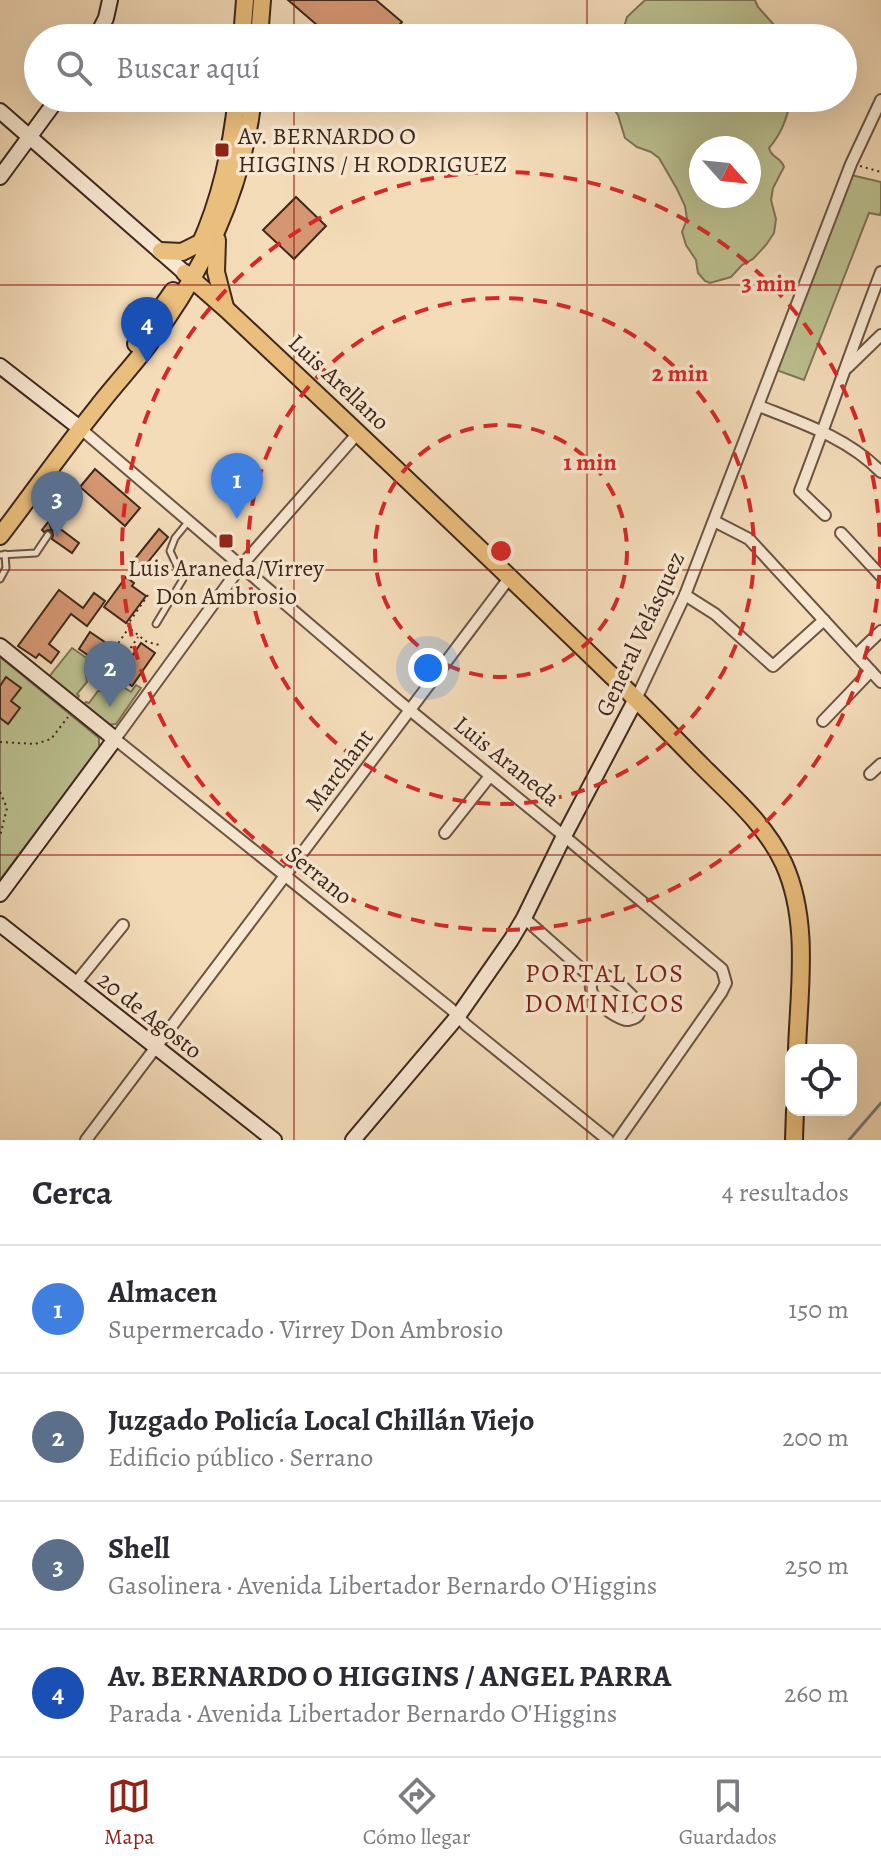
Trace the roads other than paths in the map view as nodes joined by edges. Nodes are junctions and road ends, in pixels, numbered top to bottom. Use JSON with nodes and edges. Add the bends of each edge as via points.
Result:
{"nodes":[{"id":1,"x":110,"y":0,"type":"edge"},
{"id":2,"x":245,"y":0,"type":"edge"},
{"id":3,"x":262,"y":0,"type":"edge"},
{"id":4,"x":103,"y":24,"type":"edge"},
{"id":5,"x":243,"y":24,"type":"edge"},
{"id":6,"x":260,"y":24,"type":"edge"},
{"id":7,"x":881,"y":100,"type":"edge"},
{"id":8,"x":0,"y":111,"type":"edge"},
{"id":9,"x":48,"y":112,"type":"edge"},
{"id":10,"x":235,"y":112,"type":"edge"},
{"id":11,"x":251,"y":112,"type":"edge"},
{"id":12,"x":31,"y":136,"type":"junction"},
{"id":13,"x":0,"y":177,"type":"edge"},
{"id":14,"x":220,"y":226,"type":"junction"},
{"id":15,"x":200,"y":243,"type":"junction"},
{"id":16,"x":161,"y":251,"type":"junction"},
{"id":17,"x":881,"y":272,"type":"edge"},
{"id":18,"x":188,"y":276,"type":"junction"},
{"id":19,"x":226,"y":309,"type":"junction"},
{"id":20,"x":861,"y":325,"type":"junction"},
{"id":21,"x":878,"y":337,"type":"edge"},
{"id":22,"x":0,"y":366,"type":"edge"},
{"id":23,"x":847,"y":368,"type":"junction"},
{"id":24,"x":759,"y":406,"type":"junction"},
{"id":25,"x":81,"y":429,"type":"junction"},
{"id":26,"x":823,"y":431,"type":"junction"},
{"id":27,"x":358,"y":433,"type":"junction"},
{"id":28,"x":54,"y":465,"type":"junction"},
{"id":29,"x":880,"y":468,"type":"edge"},
{"id":30,"x":825,"y":515,"type":"dead end"},
{"id":31,"x":714,"y":521,"type":"junction"},
{"id":32,"x":189,"y":522,"type":"junction"},
{"id":33,"x":55,"y":525,"type":"dead end"},
{"id":34,"x":841,"y":533,"type":"dead end"},
{"id":35,"x":48,"y":535,"type":"dead end"},
{"id":36,"x":0,"y":536,"type":"edge"},
{"id":37,"x":2,"y":554,"type":"edge"},
{"id":38,"x":241,"y":566,"type":"junction"},
{"id":39,"x":881,"y":576,"type":"edge"},
{"id":40,"x":510,"y":577,"type":"junction"},
{"id":41,"x":0,"y":579,"type":"edge"},
{"id":42,"x":685,"y":595,"type":"junction"},
{"id":43,"x":824,"y":620,"type":"junction"},
{"id":44,"x":156,"y":624,"type":"dead end"},
{"id":45,"x":881,"y":631,"type":"edge"},
{"id":46,"x":0,"y":646,"type":"edge"},
{"id":47,"x":856,"y":655,"type":"junction"},
{"id":48,"x":871,"y":671,"type":"junction"},
{"id":49,"x":881,"y":682,"type":"edge"},
{"id":50,"x":636,"y":699,"type":"junction"},
{"id":51,"x":409,"y":710,"type":"junction"},
{"id":52,"x":823,"y":721,"type":"dead end"},
{"id":53,"x":115,"y":739,"type":"junction"},
{"id":54,"x":881,"y":764,"type":"edge"},
{"id":55,"x":870,"y":774,"type":"dead end"},
{"id":56,"x":490,"y":776,"type":"junction"},
{"id":57,"x":445,"y":833,"type":"dead end"},
{"id":58,"x":564,"y":836,"type":"junction"},
{"id":59,"x":285,"y":875,"type":"junction"},
{"id":60,"x":0,"y":894,"type":"edge"},
{"id":61,"x":524,"y":918,"type":"junction"},
{"id":62,"x":0,"y":924,"type":"edge"},
{"id":63,"x":123,"y":925,"type":"dead end"},
{"id":64,"x":593,"y":979,"type":"junction"},
{"id":65,"x":75,"y":984,"type":"junction"},
{"id":66,"x":458,"y":1016,"type":"junction"},
{"id":67,"x":797,"y":1044,"type":"edge"},
{"id":68,"x":155,"y":1048,"type":"junction"},
{"id":69,"x":795,"y":1116,"type":"edge"},
{"id":70,"x":272,"y":1139,"type":"edge"},
{"id":71,"x":86,"y":1140,"type":"edge"},
{"id":72,"x":353,"y":1140,"type":"edge"},
{"id":73,"x":608,"y":1140,"type":"edge"},
{"id":74,"x":618,"y":1140,"type":"edge"},
{"id":75,"x":794,"y":1140,"type":"edge"}],
"edges":[{"from":1,"to":4,"type":"street"},
{"from":2,"to":5,"type":"main road"},
{"from":3,"to":6,"type":"main road"},
{"from":7,"to":24,"type":"street","name":"General Velásquez","via":[[851,164]]},
{"from":8,"to":12,"type":"street","name":"Luis Arellano"},
{"from":9,"to":12,"type":"street"},
{"from":10,"to":15,"type":"main road","via":[[224,176]]},
{"from":11,"to":14,"type":"main road","via":[[243,159]]},
{"from":12,"to":13,"type":"street"},
{"from":12,"to":16,"type":"street","name":"Luis Arellano"},
{"from":14,"to":18,"type":"main road"},
{"from":14,"to":19,"type":"main road","via":[[215,261]]},
{"from":15,"to":16,"type":"main road","via":[[182,252]]},
{"from":15,"to":18,"type":"main road"},
{"from":16,"to":18,"type":"street","name":"Luis Arellano"},
{"from":17,"to":20,"type":"street"},
{"from":18,"to":19,"type":"main road","name":"Luis Arellano"},
{"from":18,"to":25,"type":"main road"},
{"from":19,"to":27,"type":"main road","name":"Luis Arellano"},
{"from":20,"to":21,"type":"street"},
{"from":20,"to":23,"type":"street"},
{"from":21,"to":23,"type":"street"},
{"from":22,"to":25,"type":"street","name":"Luis Araneda"},
{"from":23,"to":26,"type":"street"},
{"from":24,"to":26,"type":"street"},
{"from":24,"to":31,"type":"street","name":"General Velásquez"},
{"from":25,"to":28,"type":"main road"},
{"from":25,"to":32,"type":"street","name":"Luis Araneda"},
{"from":26,"to":29,"type":"street"},
{"from":26,"to":30,"type":"street","via":[[800,491]]},
{"from":27,"to":38,"type":"street"},
{"from":27,"to":40,"type":"main road","name":"Luis Arellano"},
{"from":28,"to":33,"type":"lane","via":[[67,508]]},
{"from":28,"to":36,"type":"main road"},
{"from":31,"to":42,"type":"street","name":"General Velásquez"},
{"from":31,"to":43,"type":"street","via":[[749,539]]},
{"from":32,"to":38,"type":"street","name":"Luis Araneda"},
{"from":32,"to":44,"type":"lane","via":[[170,551],[183,579]]},
{"from":34,"to":39,"type":"street"},
{"from":35,"to":37,"type":"lane","via":[[36,553]]},
{"from":37,"to":41,"type":"lane","via":[[6,568]]},
{"from":38,"to":51,"type":"street","name":"Luis Araneda"},
{"from":38,"to":53,"type":"street"},
{"from":40,"to":50,"type":"main road","name":"Luis Arellano"},
{"from":40,"to":51,"type":"street","name":"Marchant"},
{"from":42,"to":43,"type":"street","via":[[715,614],[773,666]]},
{"from":42,"to":50,"type":"street","name":"General Velásquez"},
{"from":43,"to":47,"type":"street"},
{"from":45,"to":47,"type":"street"},
{"from":46,"to":53,"type":"street","name":"Serrano"},
{"from":47,"to":48,"type":"street"},
{"from":48,"to":49,"type":"street"},
{"from":48,"to":52,"type":"street"},
{"from":50,"to":58,"type":"street","name":"General Velásquez"},
{"from":50,"to":67,"type":"main road","name":"Luis Arellano","via":[[751,814],[785,865],[800,926]]},
{"from":51,"to":56,"type":"street","name":"Luis Araneda"},
{"from":51,"to":59,"type":"street","name":"Marchant"},
{"from":53,"to":59,"type":"street","name":"Serrano"},
{"from":53,"to":60,"type":"street"},
{"from":54,"to":55,"type":"street"},
{"from":56,"to":57,"type":"street"},
{"from":56,"to":58,"type":"street","name":"Luis Araneda"},
{"from":58,"to":61,"type":"street","name":"General Velásquez"},
{"from":58,"to":74,"type":"street","name":"Luis Araneda","via":[[719,965],[726,977],[721,993]]},
{"from":59,"to":66,"type":"street","name":"Serrano"},
{"from":59,"to":68,"type":"street","name":"Marchant"},
{"from":61,"to":64,"type":"street"},
{"from":61,"to":66,"type":"street","name":"General Velásquez"},
{"from":62,"to":65,"type":"street","name":"20 de Agosto"},
{"from":63,"to":65,"type":"street"},
{"from":64,"to":64,"type":"street","via":[[591,993],[617,1017],[627,1020],[636,1015],[635,997],[607,975]]},
{"from":65,"to":68,"type":"street","name":"20 de Agosto"},
{"from":66,"to":72,"type":"street","name":"General Velásquez"},
{"from":66,"to":73,"type":"street","name":"Serrano"},
{"from":68,"to":70,"type":"street","name":"20 de Agosto"},
{"from":68,"to":71,"type":"street","name":"Marchant"},
{"from":69,"to":75,"type":"main road"}]}
